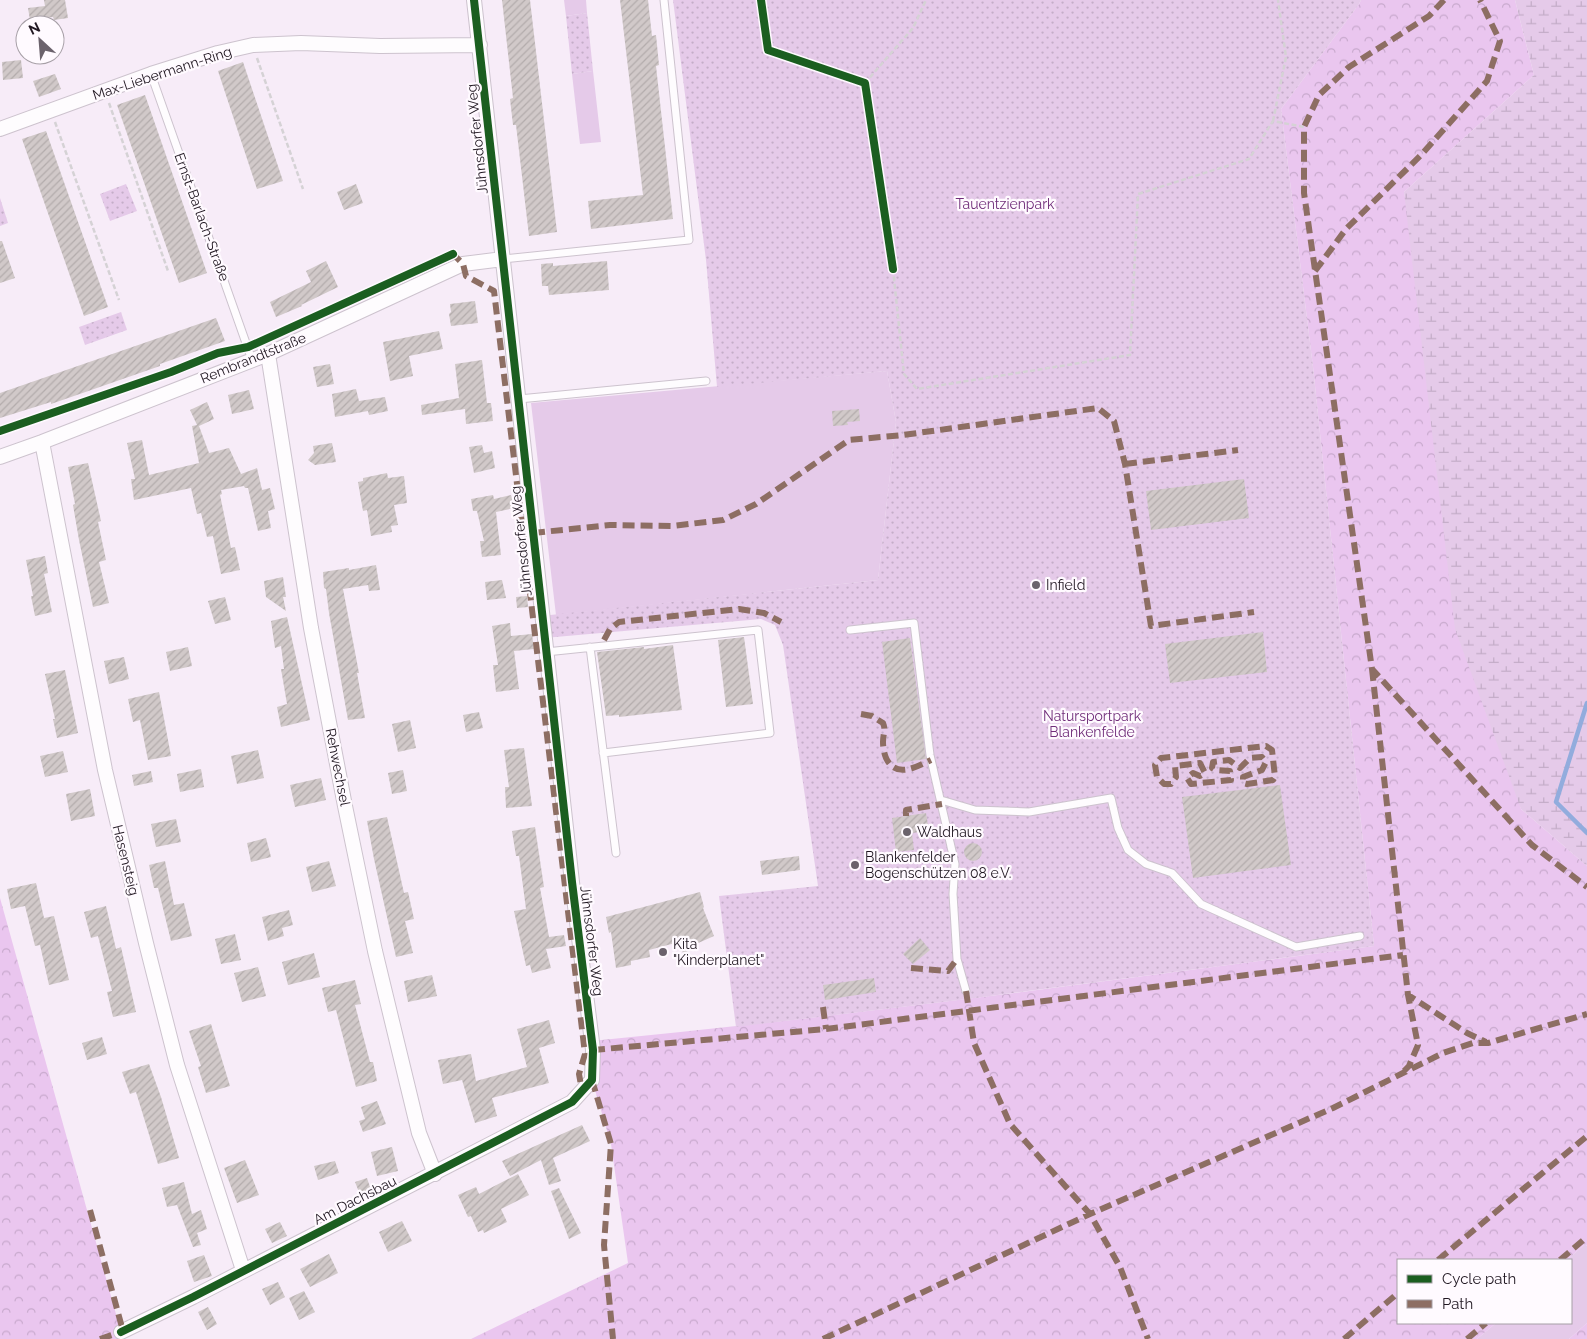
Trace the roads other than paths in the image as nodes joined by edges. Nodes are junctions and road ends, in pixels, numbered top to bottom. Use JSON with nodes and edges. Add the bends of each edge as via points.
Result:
{"nodes":[{"id":1,"x":474,"y":0,"type":"edge"},
{"id":2,"x":664,"y":0,"type":"edge"},
{"id":3,"x":480,"y":45,"type":"junction"},
{"id":4,"x":151,"y":74,"type":"junction"},
{"id":5,"x":0,"y":129,"type":"edge"},
{"id":6,"x":503,"y":259,"type":"junction"},
{"id":7,"x":268,"y":354,"type":"junction"},
{"id":8,"x":252,"y":360,"type":"junction"},
{"id":9,"x":706,"y":381,"type":"dead end"},
{"id":10,"x":519,"y":399,"type":"junction"},
{"id":11,"x":42,"y":442,"type":"junction"},
{"id":12,"x":0,"y":457,"type":"edge"},
{"id":13,"x":850,"y":630,"type":"dead end"},
{"id":14,"x":590,"y":647,"type":"junction"},
{"id":15,"x":546,"y":652,"type":"junction"},
{"id":16,"x":603,"y":754,"type":"junction"},
{"id":17,"x":941,"y":800,"type":"junction"},
{"id":18,"x":616,"y":853,"type":"dead end"},
{"id":19,"x":1360,"y":936,"type":"dead end"},
{"id":20,"x":966,"y":991,"type":"dead end"},
{"id":21,"x":592,"y":1080,"type":"joint"},
{"id":22,"x":435,"y":1174,"type":"junction"},
{"id":23,"x":244,"y":1270,"type":"junction"},
{"id":24,"x":121,"y":1332,"type":"dead end"}],
"edges":[{"from":1,"to":3,"type":"street","name":"Jühnsdorfer Weg"},
{"from":2,"to":6,"type":"lane","via":[[689,240]]},
{"from":3,"to":4,"type":"street","name":"Max-Liebermann-Ring","via":[[253,45]]},
{"from":3,"to":6,"type":"street","name":"Jühnsdorfer Weg"},
{"from":4,"to":5,"type":"street","name":"Max-Liebermann-Ring"},
{"from":4,"to":8,"type":"lane","name":"Ernst-Barlach-Straße"},
{"from":6,"to":7,"type":"street","name":"Rembrandtstraße","via":[[462,264]]},
{"from":6,"to":10,"type":"street","name":"Jühnsdorfer Weg"},
{"from":7,"to":8,"type":"street","name":"Rembrandtstraße"},
{"from":7,"to":22,"type":"street","name":"Rehwechsel","via":[[311,628],[345,806],[375,951],[419,1133]]},
{"from":8,"to":11,"type":"street","name":"Rembrandtstraße"},
{"from":9,"to":10,"type":"lane"},
{"from":10,"to":15,"type":"street","name":"Jühnsdorfer Weg"},
{"from":11,"to":12,"type":"street","name":"Rembrandtstraße"},
{"from":11,"to":23,"type":"street","name":"Hasensteig","via":[[104,770],[144,934],[177,1065]]},
{"from":13,"to":17,"type":"lane","via":[[914,623],[930,755]]},
{"from":14,"to":15,"type":"lane"},
{"from":14,"to":16,"type":"lane"},
{"from":14,"to":16,"type":"lane","via":[[758,630],[770,733]]},
{"from":15,"to":21,"type":"street","name":"Jühnsdorfer Weg","via":[[593,1050]]},
{"from":16,"to":18,"type":"lane"},
{"from":17,"to":19,"type":"lane","via":[[976,810],[1029,812],[1111,798],[1118,828],[1128,850],[1146,864],[1172,873],[1201,904],[1296,947]]},
{"from":17,"to":20,"type":"lane","via":[[955,864],[953,894],[958,959]]},
{"from":21,"to":22,"type":"street","name":"Am Dachsbau","via":[[572,1102]]},
{"from":22,"to":23,"type":"street","name":"Am Dachsbau"},
{"from":23,"to":24,"type":"street","name":"Am Dachsbau"}]}
